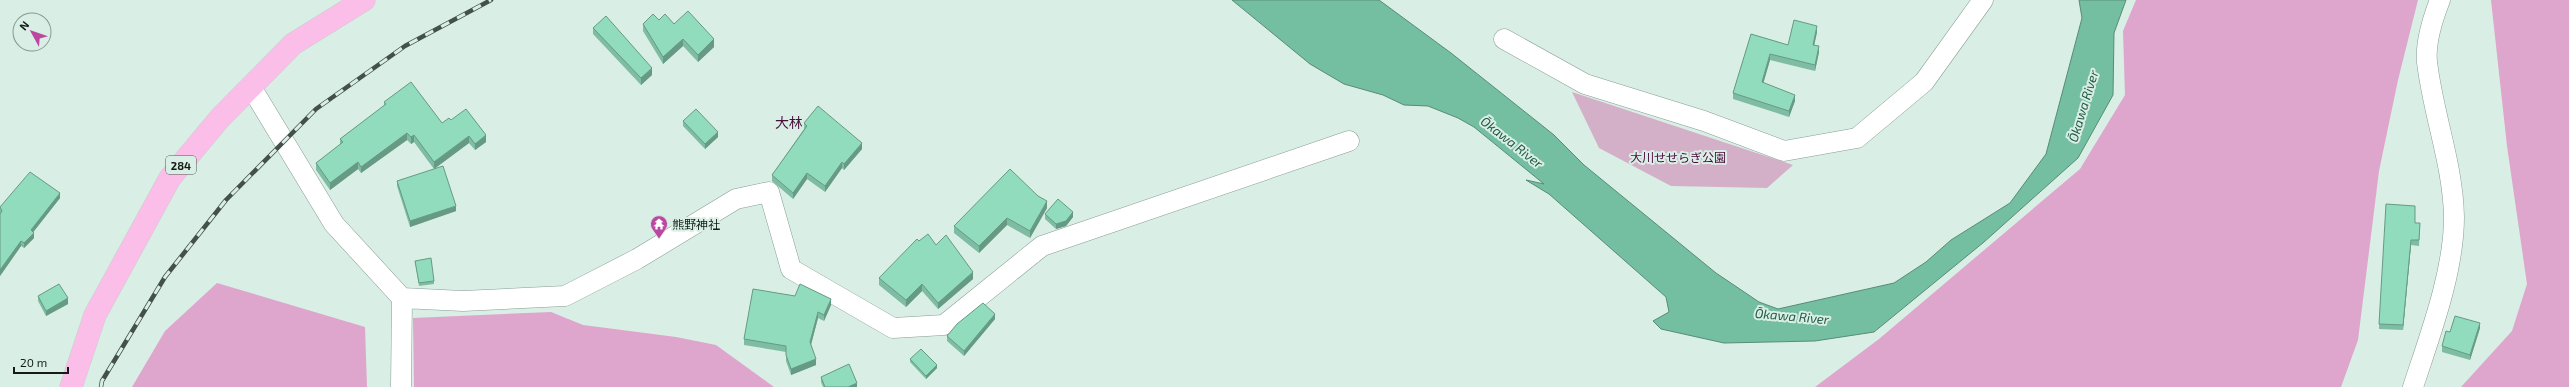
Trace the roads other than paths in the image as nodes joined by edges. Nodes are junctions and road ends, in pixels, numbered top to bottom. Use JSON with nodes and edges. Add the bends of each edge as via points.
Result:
{"nodes":[{"id":1,"x":364,"y":0,"type":"edge"},
{"id":2,"x":1983,"y":0,"type":"edge"},
{"id":3,"x":2440,"y":0,"type":"edge"},
{"id":4,"x":1504,"y":39,"type":"dead end"},
{"id":5,"x":250,"y":87,"type":"junction"},
{"id":6,"x":1349,"y":141,"type":"dead end"},
{"id":7,"x":402,"y":298,"type":"junction"},
{"id":8,"x":71,"y":387,"type":"edge"},
{"id":9,"x":401,"y":387,"type":"edge"},
{"id":10,"x":2412,"y":387,"type":"edge"}],
"edges":[{"from":1,"to":5,"type":"highway","number":"284","via":[[293,44]]},
{"from":2,"to":4,"type":"street","via":[[1924,82],[1857,138],[1784,151],[1704,121],[1585,84]]},
{"from":3,"to":10,"type":"street","via":[[2433,20],[2427,60],[2450,173],[2454,217],[2449,266]]},
{"from":5,"to":7,"type":"street","via":[[334,224]]},
{"from":5,"to":8,"type":"highway","number":"284","via":[[220,118],[170,178],[95,315]]},
{"from":6,"to":7,"type":"street","via":[[1042,246],[944,325],[893,328],[791,269],[769,192],[736,199],[637,259],[565,296],[463,301]]},
{"from":7,"to":9,"type":"street"}]}
